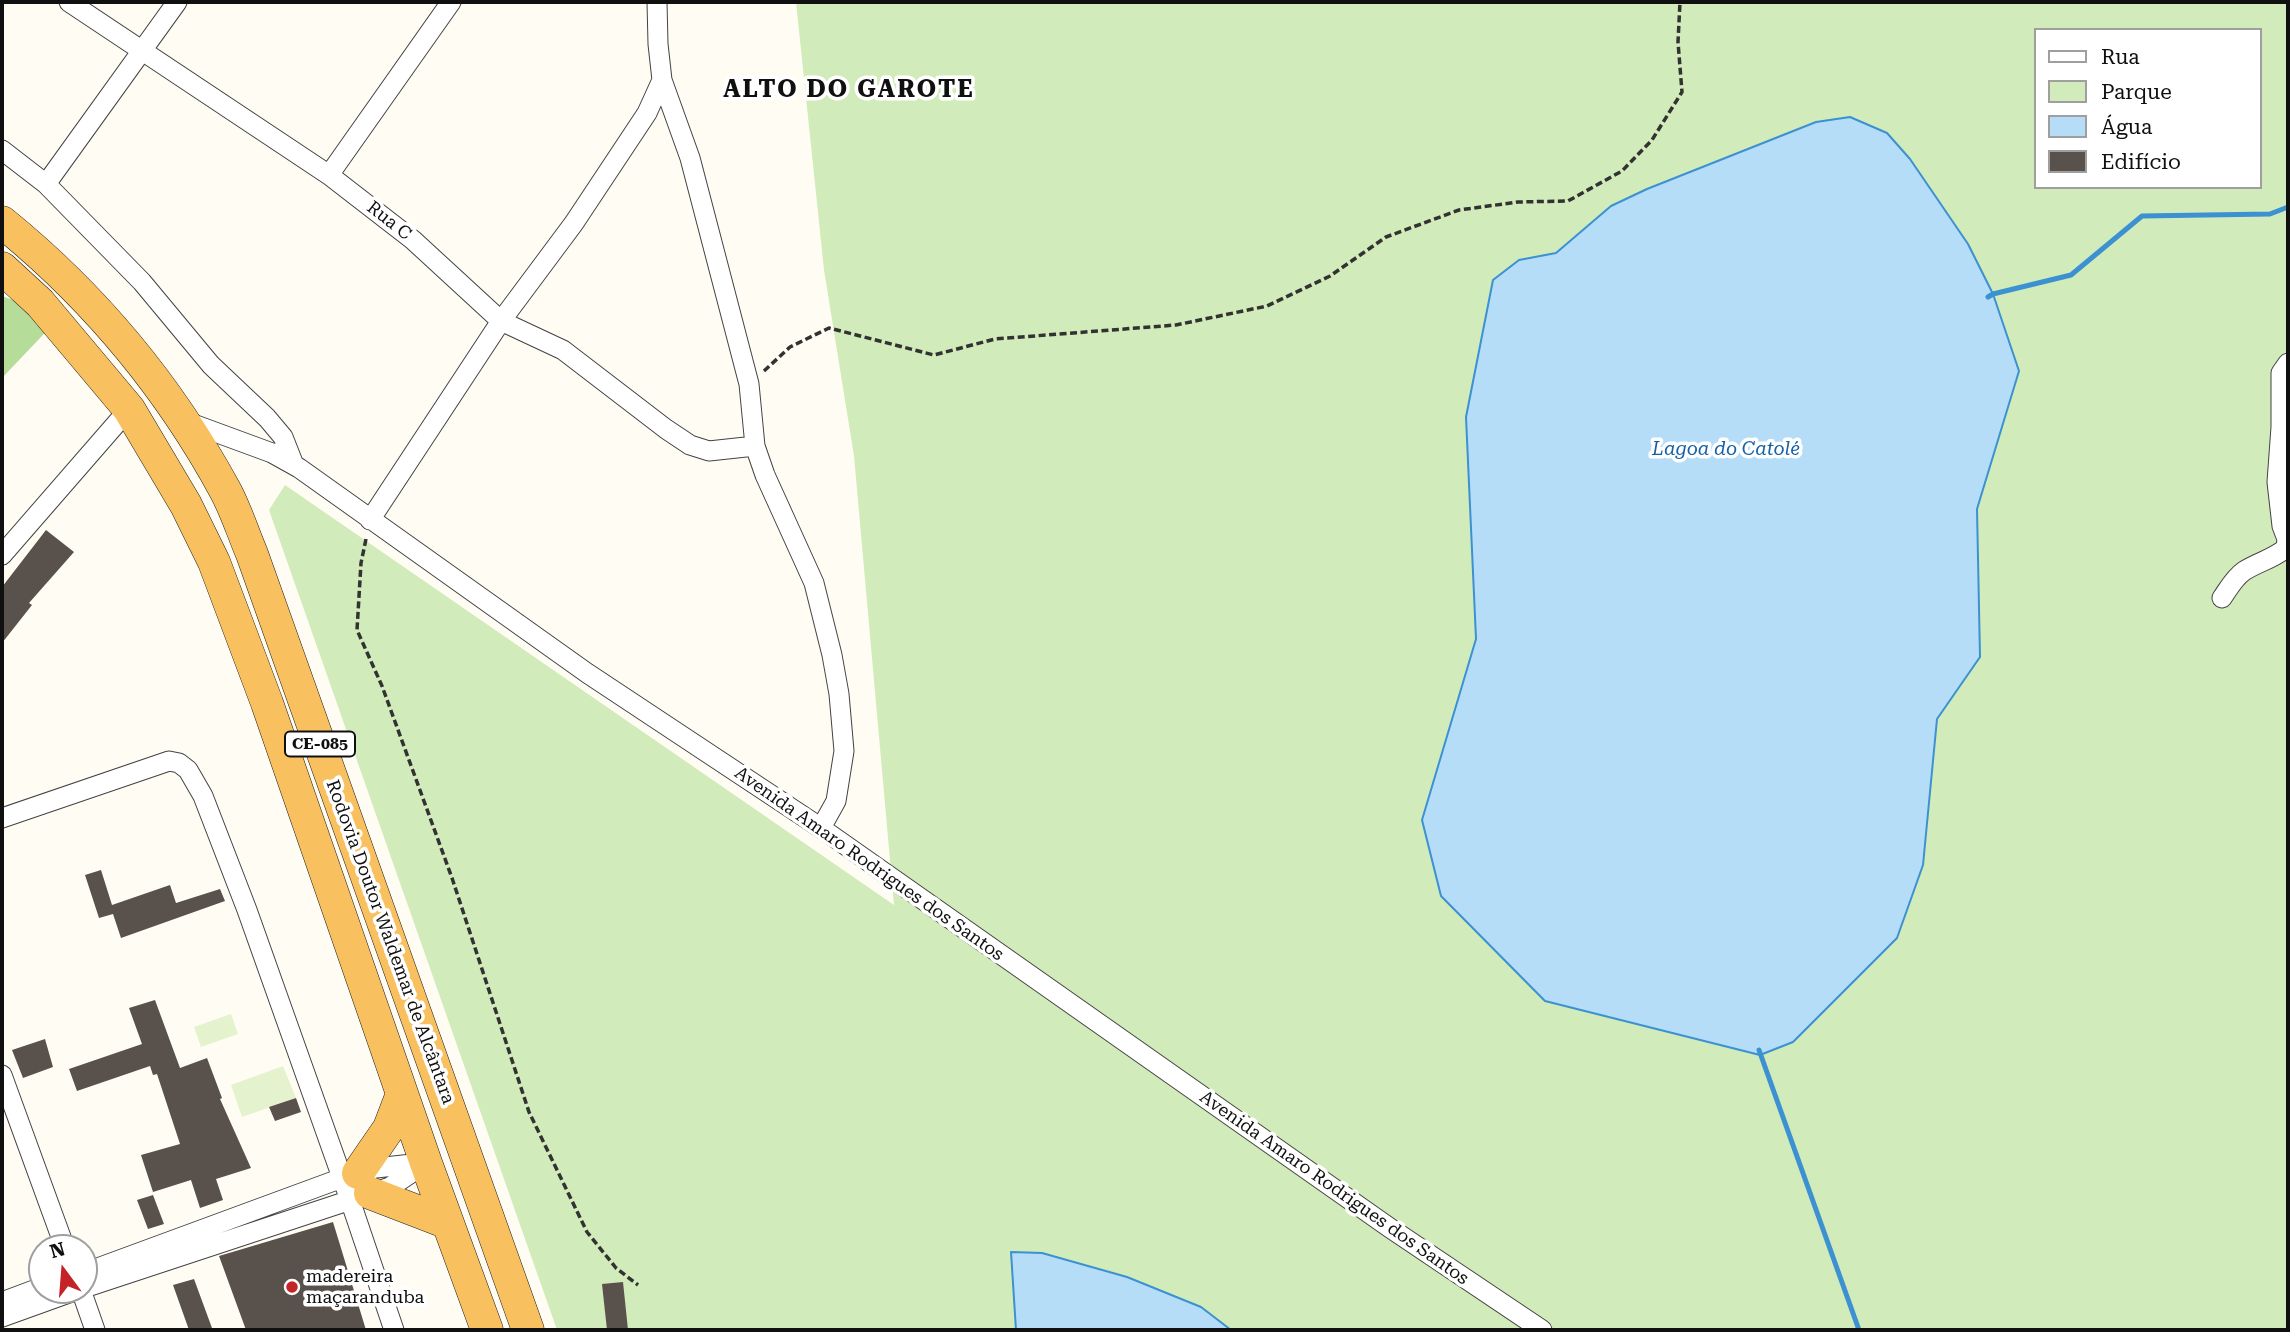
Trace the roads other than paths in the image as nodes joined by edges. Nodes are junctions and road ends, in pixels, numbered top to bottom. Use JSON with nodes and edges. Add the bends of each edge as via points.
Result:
{"nodes":[{"id":1,"x":69,"y":2,"type":"edge"},
{"id":2,"x":177,"y":2,"type":"edge"},
{"id":3,"x":451,"y":2,"type":"edge"},
{"id":4,"x":657,"y":2,"type":"edge"},
{"id":5,"x":141,"y":51,"type":"junction"},
{"id":6,"x":662,"y":80,"type":"junction"},
{"id":7,"x":2,"y":150,"type":"edge"},
{"id":8,"x":329,"y":175,"type":"junction"},
{"id":9,"x":46,"y":184,"type":"junction"},
{"id":10,"x":2,"y":222,"type":"edge"},
{"id":11,"x":2,"y":268,"type":"edge"},
{"id":12,"x":502,"y":321,"type":"junction"},
{"id":13,"x":2288,"y":363,"type":"edge"},
{"id":14,"x":129,"y":409,"type":"junction"},
{"id":15,"x":183,"y":420,"type":"junction"},
{"id":16,"x":755,"y":446,"type":"junction"},
{"id":17,"x":294,"y":465,"type":"junction"},
{"id":18,"x":370,"y":520,"type":"junction"},
{"id":19,"x":2,"y":555,"type":"edge"},
{"id":20,"x":2222,"y":598,"type":"dead end"},
{"id":21,"x":2,"y":818,"type":"edge"},
{"id":22,"x":821,"y":828,"type":"junction"},
{"id":23,"x":2,"y":1075,"type":"edge"},
{"id":24,"x":402,"y":1094,"type":"junction"},
{"id":25,"x":426,"y":1163,"type":"junction"},
{"id":26,"x":355,"y":1186,"type":"junction"},
{"id":27,"x":448,"y":1223,"type":"junction"},
{"id":28,"x":60,"y":1234,"type":"edge"},
{"id":29,"x":98,"y":1268,"type":"edge"},
{"id":30,"x":98,"y":1283,"type":"edge"},
{"id":31,"x":28,"y":1292,"type":"edge"},
{"id":32,"x":2,"y":1302,"type":"edge"},
{"id":33,"x":39,"y":1304,"type":"edge"},
{"id":34,"x":86,"y":1304,"type":"edge"},
{"id":35,"x":2,"y":1317,"type":"edge"},
{"id":36,"x":95,"y":1330,"type":"edge"},
{"id":37,"x":394,"y":1330,"type":"edge"},
{"id":38,"x":487,"y":1330,"type":"edge"},
{"id":39,"x":528,"y":1330,"type":"edge"},
{"id":40,"x":1542,"y":1330,"type":"edge"}],
"edges":[{"from":1,"to":5,"type":"street","name":"Rua C"},
{"from":2,"to":5,"type":"street"},
{"from":3,"to":8,"type":"street"},
{"from":4,"to":6,"type":"street"},
{"from":5,"to":8,"type":"street","name":"Rua C"},
{"from":5,"to":9,"type":"street"},
{"from":6,"to":12,"type":"street","via":[[647,113],[582,212]]},
{"from":6,"to":16,"type":"street","via":[[696,181],[749,384]]},
{"from":7,"to":9,"type":"street"},
{"from":8,"to":12,"type":"street","name":"Rua C","via":[[413,240]]},
{"from":9,"to":17,"type":"street","via":[[142,282],[211,365],[267,418],[283,437]]},
{"from":10,"to":15,"type":"highway","name":"Rodovia Doutor Waldemar de Alcântara","number":"CE-085","via":[[106,321]]},
{"from":11,"to":14,"type":"highway","name":"Rodovia Doutor Waldemar de Alcântara","number":"CE-085","via":[[40,303]]},
{"from":12,"to":16,"type":"street","name":"Rua C","via":[[563,351],[690,445],[709,451]]},
{"from":12,"to":18,"type":"street"},
{"from":13,"to":20,"type":"street","via":[[2281,373],[2277,482],[2286,548],[2246,570]]},
{"from":14,"to":19,"type":"street"},
{"from":14,"to":24,"type":"highway","name":"Rodovia Doutor Waldemar de Alcântara","number":"CE-085","via":[[214,562]]},
{"from":15,"to":17,"type":"street","name":"Avenida Amaro Rodrigues dos Santos"},
{"from":15,"to":39,"type":"highway","name":"Rodovia Doutor Waldemar de Alcântara","number":"CE-085","via":[[226,492],[253,554]]},
{"from":16,"to":22,"type":"street","via":[[814,583],[839,694],[844,751],[840,784]]},
{"from":17,"to":18,"type":"street","name":"Avenida Amaro Rodrigues dos Santos"},
{"from":18,"to":22,"type":"street","name":"Avenida Amaro Rodrigues dos Santos","via":[[587,673]]},
{"from":21,"to":26,"type":"street","via":[[169,761],[188,770],[203,796]]},
{"from":22,"to":40,"type":"street","name":"Avenida Amaro Rodrigues dos Santos"},
{"from":23,"to":28,"type":"street"},
{"from":24,"to":25,"type":"highway","name":"Rodovia Doutor Waldemar de Alcântara","number":"CE-085"},
{"from":24,"to":26,"type":"highway","via":[[389,1128]]},
{"from":25,"to":26,"type":"street","via":[[376,1168]]},
{"from":25,"to":27,"type":"highway","name":"Rodovia Doutor Waldemar de Alcântara","number":"CE-085"},
{"from":26,"to":27,"type":"highway"},
{"from":26,"to":29,"type":"street"},
{"from":26,"to":30,"type":"street"},
{"from":26,"to":37,"type":"street"},
{"from":27,"to":38,"type":"highway","name":"Rodovia Doutor Waldemar de Alcântara","number":"CE-085"},
{"from":31,"to":32,"type":"street"},
{"from":33,"to":35,"type":"street"},
{"from":34,"to":36,"type":"street"}]}
